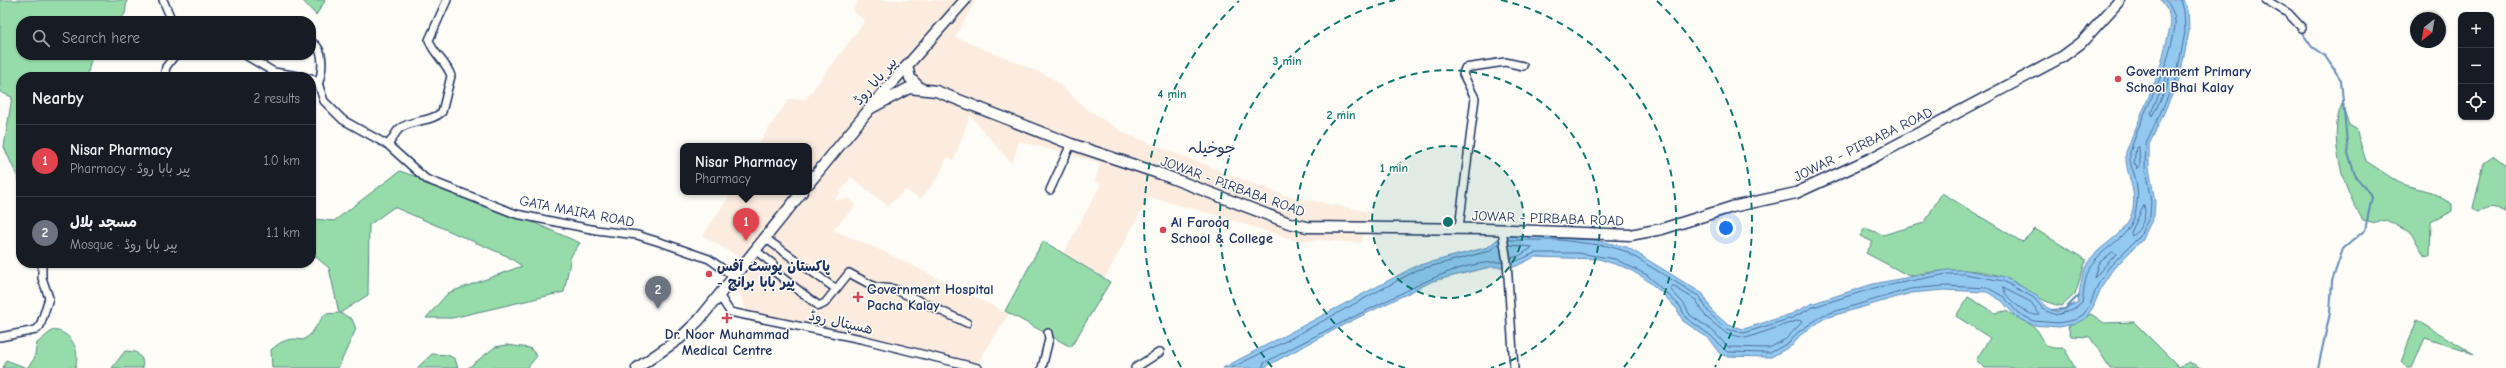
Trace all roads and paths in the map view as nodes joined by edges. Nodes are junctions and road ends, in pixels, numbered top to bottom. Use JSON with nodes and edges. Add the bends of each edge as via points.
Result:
{"nodes":[{"id":1,"x":163,"y":0,"type":"edge"},
{"id":2,"x":447,"y":0,"type":"edge"},
{"id":3,"x":965,"y":0,"type":"edge"},
{"id":4,"x":2120,"y":0,"type":"edge"},
{"id":5,"x":2266,"y":0,"type":"edge"},
{"id":6,"x":170,"y":16,"type":"edge"},
{"id":7,"x":2302,"y":28,"type":"dead end"},
{"id":8,"x":316,"y":46,"type":"edge"},
{"id":9,"x":171,"y":60,"type":"edge"},
{"id":10,"x":254,"y":60,"type":"edge"},
{"id":11,"x":907,"y":66,"type":"junction"},
{"id":12,"x":1523,"y":66,"type":"dead end"},
{"id":13,"x":165,"y":72,"type":"edge"},
{"id":14,"x":274,"y":72,"type":"edge"},
{"id":15,"x":318,"y":85,"type":"joint"},
{"id":16,"x":920,"y":88,"type":"junction"},
{"id":17,"x":870,"y":108,"type":"junction"},
{"id":18,"x":388,"y":144,"type":"junction"},
{"id":19,"x":1071,"y":144,"type":"junction"},
{"id":20,"x":812,"y":179,"type":"edge"},
{"id":21,"x":1050,"y":190,"type":"dead end"},
{"id":22,"x":800,"y":195,"type":"edge"},
{"id":23,"x":1459,"y":228,"type":"junction"},
{"id":24,"x":1502,"y":230,"type":"junction"},
{"id":25,"x":764,"y":238,"type":"junction"},
{"id":26,"x":755,"y":250,"type":"junction"},
{"id":27,"x":789,"y":255,"type":"junction"},
{"id":28,"x":773,"y":264,"type":"junction"},
{"id":29,"x":42,"y":268,"type":"edge"},
{"id":30,"x":733,"y":276,"type":"junction"},
{"id":31,"x":836,"y":289,"type":"junction"},
{"id":32,"x":708,"y":308,"type":"junction"},
{"id":33,"x":967,"y":323,"type":"dead end"},
{"id":34,"x":1048,"y":333,"type":"dead end"},
{"id":35,"x":0,"y":338,"type":"edge"},
{"id":36,"x":1160,"y":352,"type":"dead end"},
{"id":37,"x":637,"y":368,"type":"edge"},
{"id":38,"x":978,"y":368,"type":"edge"},
{"id":39,"x":1042,"y":368,"type":"edge"},
{"id":40,"x":1135,"y":368,"type":"edge"},
{"id":41,"x":1514,"y":368,"type":"edge"}],
"edges":[{"from":1,"to":6,"type":"street"},
{"from":2,"to":18,"type":"street","via":[[429,40],[451,76],[442,112],[425,121],[407,124],[398,130]]},
{"from":3,"to":11,"type":"main road","name":"پیر بابا روڈ"},
{"from":4,"to":24,"type":"main road","name":"JOWAR - PIRBABA ROAD","via":[[2099,24],[2062,57],[1872,158],[1796,193],[1732,207],[1662,229],[1630,235]]},
{"from":5,"to":7,"type":"street","via":[[2288,13]]},
{"from":8,"to":15,"type":"street","via":[[321,54]]},
{"from":9,"to":13,"type":"street"},
{"from":10,"to":14,"type":"street"},
{"from":11,"to":16,"type":"main road","via":[[910,78]]},
{"from":11,"to":17,"type":"main road","name":"پیر بابا روڈ"},
{"from":12,"to":23,"type":"street","via":[[1505,62],[1465,68],[1463,74],[1475,98]]},
{"from":15,"to":18,"type":"street","name":"GATA MAIRA ROAD","via":[[324,101],[343,120]]},
{"from":16,"to":17,"type":"main road","name":"JOWAR - PIRBABA ROAD","via":[[909,88]]},
{"from":16,"to":19,"type":"main road","name":"JOWAR - PIRBABA ROAD","via":[[936,91]]},
{"from":17,"to":20,"type":"main road","name":"پیر بابا روڈ"},
{"from":18,"to":30,"type":"street","name":"GATA MAIRA ROAD","via":[[426,179],[516,214],[596,230],[637,235],[703,257]]},
{"from":19,"to":21,"type":"street"},
{"from":19,"to":23,"type":"main road","name":"JOWAR - PIRBABA ROAD","via":[[1161,174],[1289,223],[1307,227]]},
{"from":22,"to":25,"type":"main road"},
{"from":23,"to":24,"type":"main road","name":"JOWAR - PIRBABA ROAD"},
{"from":24,"to":41,"type":"street","via":[[1507,262]]},
{"from":25,"to":26,"type":"main road"},
{"from":25,"to":27,"type":"street"},
{"from":26,"to":28,"type":"street"},
{"from":26,"to":30,"type":"main road"},
{"from":27,"to":28,"type":"street","via":[[778,258]]},
{"from":27,"to":31,"type":"street"},
{"from":28,"to":31,"type":"street","via":[[775,272],[819,306],[825,303]]},
{"from":29,"to":35,"type":"street","via":[[42,278],[49,298],[40,326],[36,330]]},
{"from":30,"to":32,"type":"main road"},
{"from":31,"to":33,"type":"street","via":[[849,273],[852,273],[875,287],[894,289]]},
{"from":32,"to":37,"type":"main road","via":[[679,339]]},
{"from":32,"to":38,"type":"street","name":"ھسپتال روڈ","via":[[722,298],[730,312],[861,339]]},
{"from":34,"to":39,"type":"street"},
{"from":36,"to":40,"type":"street"}]}
